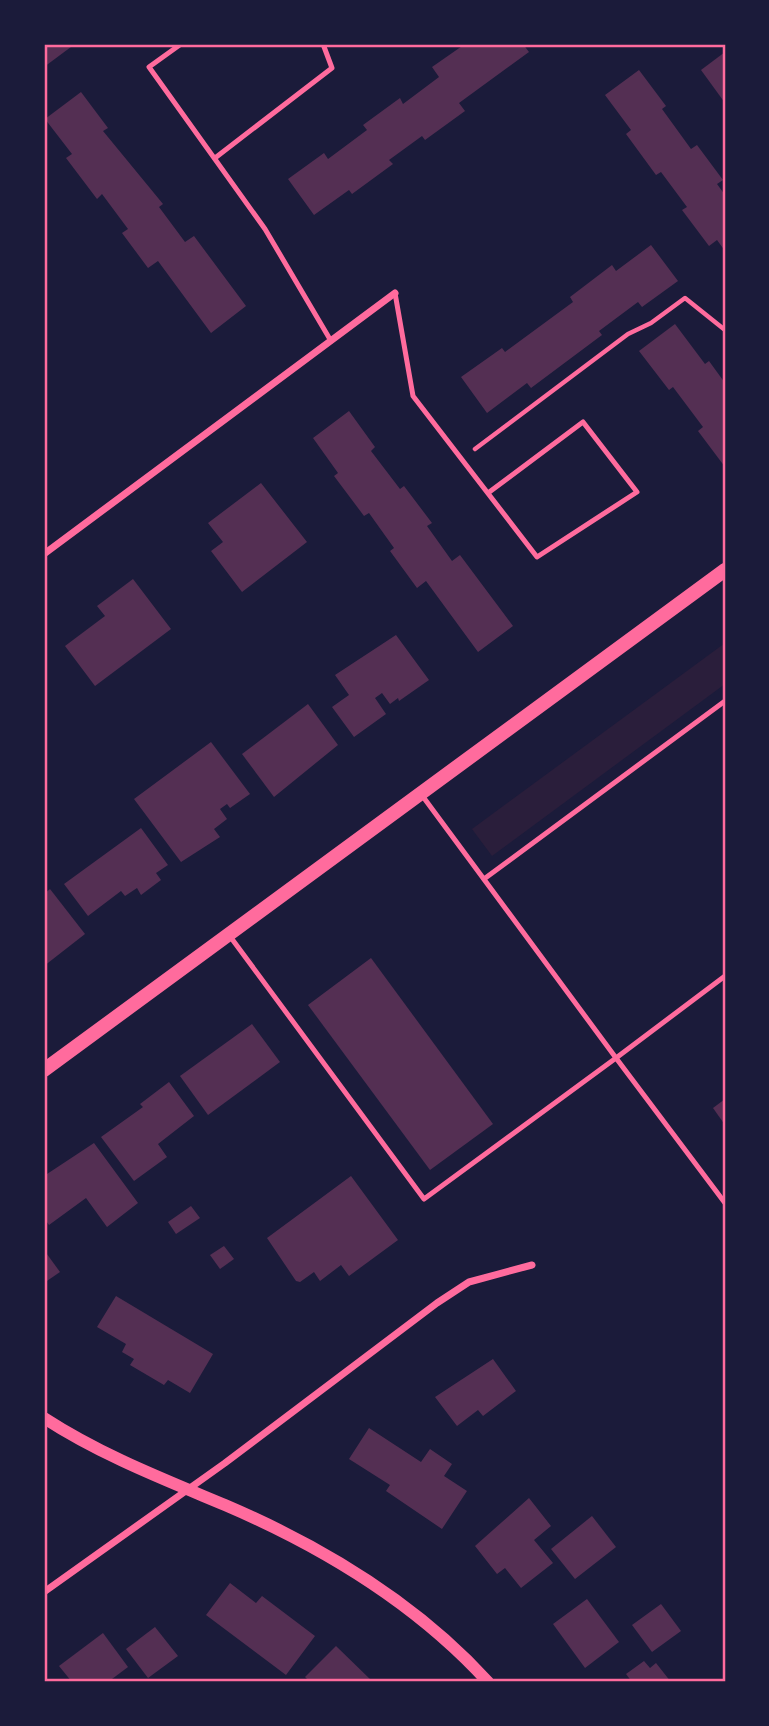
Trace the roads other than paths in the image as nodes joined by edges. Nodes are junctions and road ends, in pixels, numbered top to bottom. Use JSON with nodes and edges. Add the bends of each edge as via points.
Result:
{"nodes":[{"id":1,"x":181,"y":44,"type":"edge"},
{"id":2,"x":323,"y":44,"type":"edge"},
{"id":3,"x":215,"y":158,"type":"junction"},
{"id":4,"x":395,"y":293,"type":"joint"},
{"id":5,"x":331,"y":341,"type":"junction"},
{"id":6,"x":488,"y":493,"type":"junction"},
{"id":7,"x":44,"y":554,"type":"edge"},
{"id":8,"x":725,"y":570,"type":"edge"},
{"id":9,"x":725,"y":701,"type":"edge"},
{"id":10,"x":420,"y":793,"type":"junction"},
{"id":11,"x":484,"y":879,"type":"junction"},
{"id":12,"x":227,"y":933,"type":"junction"},
{"id":13,"x":725,"y":976,"type":"edge"},
{"id":14,"x":616,"y":1058,"type":"junction"},
{"id":15,"x":44,"y":1070,"type":"edge"},
{"id":16,"x":725,"y":1203,"type":"edge"},
{"id":17,"x":532,"y":1265,"type":"dead end"},
{"id":18,"x":44,"y":1418,"type":"edge"},
{"id":19,"x":185,"y":1489,"type":"junction"},
{"id":20,"x":44,"y":1592,"type":"edge"},
{"id":21,"x":488,"y":1682,"type":"edge"}],
"edges":[{"from":1,"to":3,"type":"lane","via":[[149,67]]},
{"from":2,"to":3,"type":"lane","via":[[332,68]]},
{"from":3,"to":5,"type":"lane","via":[[265,229]]},
{"from":4,"to":5,"type":"street"},
{"from":4,"to":6,"type":"lane","via":[[413,396]]},
{"from":5,"to":7,"type":"street"},
{"from":6,"to":6,"type":"lane","via":[[537,557],[637,492],[583,422]]},
{"from":8,"to":10,"type":"main road"},
{"from":9,"to":11,"type":"lane"},
{"from":10,"to":11,"type":"lane"},
{"from":10,"to":12,"type":"main road"},
{"from":11,"to":14,"type":"lane"},
{"from":12,"to":14,"type":"lane","via":[[424,1199]]},
{"from":12,"to":15,"type":"main road"},
{"from":13,"to":14,"type":"lane"},
{"from":14,"to":16,"type":"lane"},
{"from":17,"to":19,"type":"street","via":[[458,1289]]},
{"from":18,"to":19,"type":"street","via":[[100,1452]]},
{"from":19,"to":20,"type":"street"},
{"from":19,"to":21,"type":"street","via":[[282,1531],[351,1569],[419,1617]]}]}
